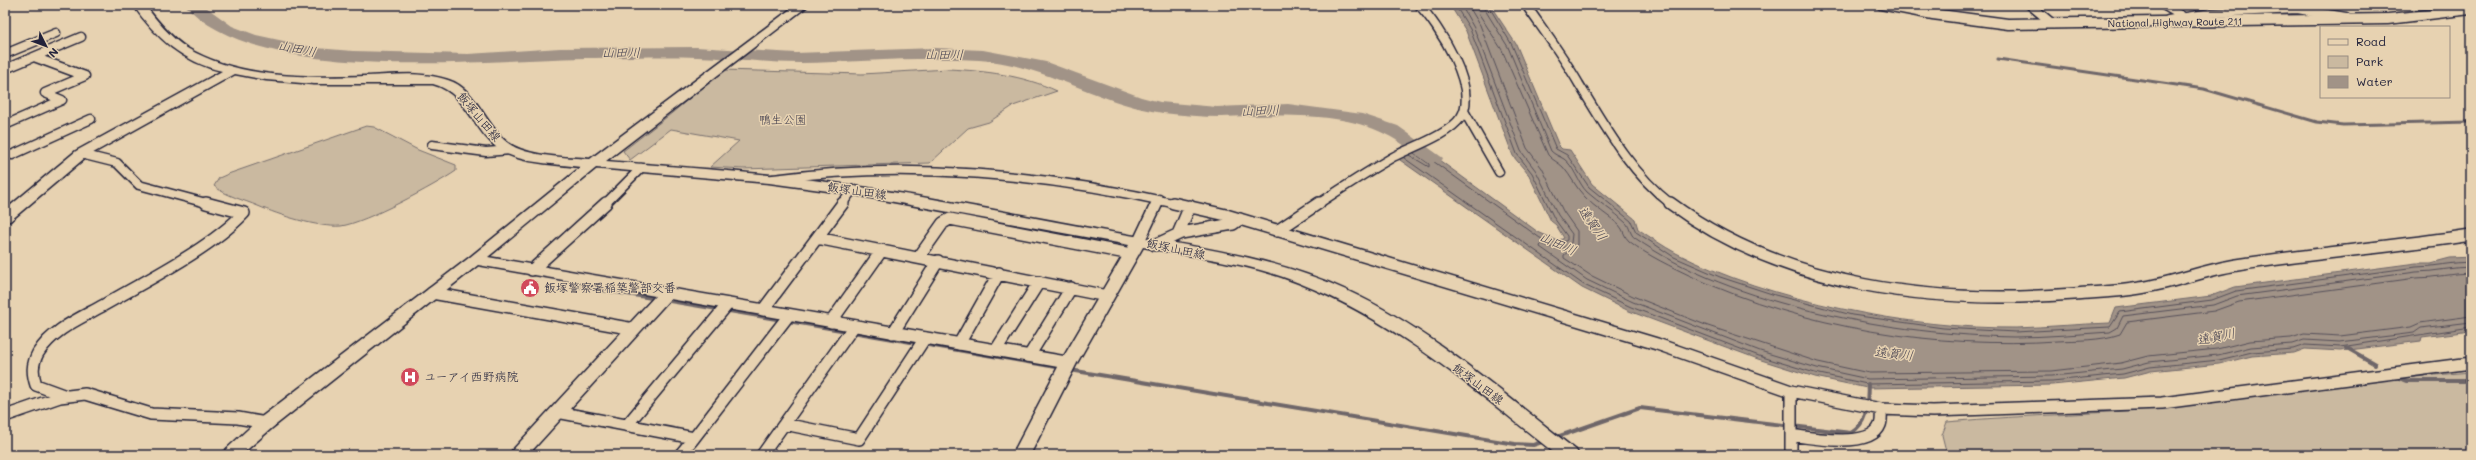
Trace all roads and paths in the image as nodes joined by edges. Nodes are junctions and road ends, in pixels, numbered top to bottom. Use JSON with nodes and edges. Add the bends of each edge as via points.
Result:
{"nodes":[{"id":1,"x":139,"y":5,"type":"edge"},
{"id":2,"x":803,"y":5,"type":"edge"},
{"id":3,"x":1419,"y":5,"type":"edge"},
{"id":4,"x":1526,"y":5,"type":"edge"},
{"id":5,"x":1880,"y":5,"type":"edge"},
{"id":6,"x":2030,"y":5,"type":"edge"},
{"id":7,"x":2163,"y":5,"type":"edge"},
{"id":8,"x":2471,"y":10,"type":"edge"},
{"id":9,"x":2182,"y":16,"type":"junction"},
{"id":10,"x":2360,"y":19,"type":"junction"},
{"id":11,"x":2164,"y":22,"type":"junction"},
{"id":12,"x":2053,"y":24,"type":"junction"},
{"id":13,"x":56,"y":33,"type":"dead end"},
{"id":14,"x":81,"y":37,"type":"dead end"},
{"id":15,"x":5,"y":54,"type":"edge"},
{"id":16,"x":34,"y":57,"type":"junction"},
{"id":17,"x":7,"y":67,"type":"edge"},
{"id":18,"x":234,"y":70,"type":"junction"},
{"id":19,"x":1464,"y":111,"type":"junction"},
{"id":20,"x":91,"y":119,"type":"dead end"},
{"id":21,"x":5,"y":125,"type":"edge"},
{"id":22,"x":432,"y":145,"type":"dead end"},
{"id":23,"x":511,"y":150,"type":"junction"},
{"id":24,"x":5,"y":153,"type":"edge"},
{"id":25,"x":80,"y":154,"type":"junction"},
{"id":26,"x":593,"y":164,"type":"junction"},
{"id":27,"x":641,"y":168,"type":"junction"},
{"id":28,"x":1499,"y":172,"type":"dead end"},
{"id":29,"x":771,"y":179,"type":"junction"},
{"id":30,"x":852,"y":190,"type":"junction"},
{"id":31,"x":1159,"y":199,"type":"junction"},
{"id":32,"x":1190,"y":206,"type":"junction"},
{"id":33,"x":5,"y":218,"type":"edge"},
{"id":34,"x":1240,"y":220,"type":"junction"},
{"id":35,"x":1277,"y":230,"type":"junction"},
{"id":36,"x":1178,"y":234,"type":"junction"},
{"id":37,"x":2471,"y":235,"type":"edge"},
{"id":38,"x":816,"y":238,"type":"junction"},
{"id":39,"x":1155,"y":244,"type":"junction"},
{"id":40,"x":1135,"y":248,"type":"junction"},
{"id":41,"x":882,"y":250,"type":"junction"},
{"id":42,"x":919,"y":257,"type":"junction"},
{"id":43,"x":474,"y":260,"type":"junction"},
{"id":44,"x":938,"y":261,"type":"junction"},
{"id":45,"x":532,"y":270,"type":"junction"},
{"id":46,"x":999,"y":273,"type":"junction"},
{"id":47,"x":1039,"y":282,"type":"junction"},
{"id":48,"x":1071,"y":288,"type":"junction"},
{"id":49,"x":432,"y":293,"type":"junction"},
{"id":50,"x":666,"y":294,"type":"junction"},
{"id":51,"x":1107,"y":296,"type":"junction"},
{"id":52,"x":728,"y":304,"type":"junction"},
{"id":53,"x":763,"y":310,"type":"junction"},
{"id":54,"x":789,"y":315,"type":"junction"},
{"id":55,"x":831,"y":322,"type":"junction"},
{"id":56,"x":854,"y":326,"type":"junction"},
{"id":57,"x":634,"y":328,"type":"junction"},
{"id":58,"x":893,"y":333,"type":"junction"},
{"id":59,"x":925,"y":338,"type":"junction"},
{"id":60,"x":959,"y":344,"type":"junction"},
{"id":61,"x":996,"y":350,"type":"junction"},
{"id":62,"x":1029,"y":356,"type":"junction"},
{"id":63,"x":1070,"y":363,"type":"junction"},
{"id":64,"x":2471,"y":363,"type":"edge"},
{"id":65,"x":1791,"y":391,"type":"junction"},
{"id":66,"x":66,"y":396,"type":"junction"},
{"id":67,"x":1881,"y":409,"type":"junction"},
{"id":68,"x":557,"y":412,"type":"junction"},
{"id":69,"x":5,"y":416,"type":"edge"},
{"id":70,"x":266,"y":423,"type":"junction"},
{"id":71,"x":784,"y":424,"type":"junction"},
{"id":72,"x":627,"y":425,"type":"junction"},
{"id":73,"x":1791,"y":429,"type":"junction"},
{"id":74,"x":694,"y":438,"type":"junction"},
{"id":75,"x":229,"y":455,"type":"edge"},
{"id":76,"x":517,"y":455,"type":"edge"},
{"id":77,"x":680,"y":455,"type":"edge"},
{"id":78,"x":762,"y":455,"type":"edge"},
{"id":79,"x":1021,"y":455,"type":"edge"},
{"id":80,"x":1570,"y":455,"type":"edge"},
{"id":81,"x":1791,"y":455,"type":"edge"}],
"edges":[{"from":1,"to":18,"type":"street","name":"飯塚山田線","via":[[152,24],[184,51],[199,59]]},
{"from":2,"to":26,"type":"street"},
{"from":3,"to":19,"type":"street","via":[[1438,29],[1452,55],[1465,100]]},
{"from":4,"to":37,"type":"street","via":[[1570,68],[1619,150],[1638,174],[1661,195],[1740,245],[1779,261],[1850,283],[1948,297],[2061,296],[2147,287],[2232,266]]},
{"from":5,"to":12,"type":"highway","name":"National Highway Route 211","via":[[1978,21]]},
{"from":6,"to":12,"type":"street"},
{"from":7,"to":9,"type":"street"},
{"from":8,"to":10,"type":"highway","name":"National Highway Route 211","via":[[2422,17]]},
{"from":9,"to":10,"type":"street","via":[[2297,9]]},
{"from":9,"to":11,"type":"street"},
{"from":10,"to":11,"type":"highway","name":"National Highway Route 211"},
{"from":11,"to":12,"type":"highway","name":"National Highway Route 211"},
{"from":13,"to":15,"type":"street"},
{"from":14,"to":16,"type":"street"},
{"from":16,"to":17,"type":"street"},
{"from":16,"to":21,"type":"street","via":[[85,76],[45,93],[62,100]]},
{"from":18,"to":23,"type":"street","name":"飯塚山田線","via":[[339,81],[435,80],[449,84],[462,94],[499,143]]},
{"from":18,"to":25,"type":"street"},
{"from":19,"to":28,"type":"street"},
{"from":19,"to":35,"type":"street","via":[[1448,129],[1384,162]]},
{"from":20,"to":24,"type":"street","via":[[12,155]]},
{"from":22,"to":23,"type":"street","via":[[486,152]]},
{"from":23,"to":26,"type":"street","name":"飯塚山田線","via":[[545,158]]},
{"from":25,"to":33,"type":"street"},
{"from":25,"to":66,"type":"street","via":[[117,163],[139,185],[244,213],[236,222],[204,244],[64,327],[49,340],[34,362],[31,372],[36,385]]},
{"from":26,"to":27,"type":"street","name":"飯塚山田線"},
{"from":26,"to":43,"type":"street"},
{"from":27,"to":29,"type":"street","name":"飯塚山田線"},
{"from":27,"to":45,"type":"street","via":[[627,184]]},
{"from":29,"to":30,"type":"street","name":"飯塚山田線"},
{"from":29,"to":31,"type":"street","via":[[820,172],[954,172],[1005,176]]},
{"from":30,"to":38,"type":"street"},
{"from":30,"to":40,"type":"street","name":"飯塚山田線","via":[[920,201]]},
{"from":31,"to":32,"type":"street"},
{"from":31,"to":40,"type":"street"},
{"from":32,"to":34,"type":"street"},
{"from":32,"to":36,"type":"street"},
{"from":34,"to":35,"type":"street"},
{"from":34,"to":36,"type":"street","via":[[1233,224]]},
{"from":35,"to":65,"type":"street","via":[[1657,344]]},
{"from":36,"to":39,"type":"street"},
{"from":38,"to":41,"type":"street"},
{"from":38,"to":53,"type":"street"},
{"from":39,"to":40,"type":"street","name":"飯塚山田線"},
{"from":39,"to":80,"type":"street","name":"飯塚山田線","via":[[1304,278],[1359,302],[1406,330]]},
{"from":40,"to":42,"type":"street","via":[[950,219],[943,223]]},
{"from":40,"to":51,"type":"street"},
{"from":41,"to":42,"type":"street"},
{"from":41,"to":55,"type":"street"},
{"from":42,"to":44,"type":"street"},
{"from":43,"to":45,"type":"street"},
{"from":43,"to":49,"type":"street"},
{"from":44,"to":46,"type":"street"},
{"from":44,"to":58,"type":"street"},
{"from":45,"to":50,"type":"street"},
{"from":46,"to":47,"type":"street"},
{"from":46,"to":60,"type":"street"},
{"from":47,"to":48,"type":"street"},
{"from":47,"to":61,"type":"street"},
{"from":48,"to":51,"type":"street"},
{"from":48,"to":62,"type":"street"},
{"from":49,"to":57,"type":"street"},
{"from":49,"to":70,"type":"street"},
{"from":50,"to":52,"type":"street"},
{"from":50,"to":57,"type":"street"},
{"from":51,"to":63,"type":"street"},
{"from":52,"to":53,"type":"street"},
{"from":52,"to":72,"type":"street"},
{"from":53,"to":54,"type":"street"},
{"from":54,"to":55,"type":"street"},
{"from":54,"to":74,"type":"street"},
{"from":55,"to":56,"type":"street"},
{"from":56,"to":58,"type":"street"},
{"from":56,"to":71,"type":"street"},
{"from":57,"to":68,"type":"street"},
{"from":58,"to":59,"type":"street"},
{"from":59,"to":60,"type":"street"},
{"from":59,"to":71,"type":"street","via":[[859,439]]},
{"from":60,"to":61,"type":"street"},
{"from":61,"to":62,"type":"street"},
{"from":62,"to":63,"type":"street"},
{"from":63,"to":79,"type":"street"},
{"from":64,"to":67,"type":"street","via":[[2162,403],[1933,411]]},
{"from":65,"to":67,"type":"street"},
{"from":65,"to":73,"type":"street"},
{"from":66,"to":69,"type":"street"},
{"from":66,"to":70,"type":"street","via":[[90,395],[149,414],[188,418],[251,419]]},
{"from":67,"to":73,"type":"street","via":[[1880,425],[1871,435],[1864,438],[1849,440]]},
{"from":68,"to":72,"type":"street"},
{"from":68,"to":76,"type":"street"},
{"from":70,"to":75,"type":"street"},
{"from":71,"to":78,"type":"street"},
{"from":72,"to":74,"type":"street"},
{"from":73,"to":81,"type":"street"},
{"from":74,"to":77,"type":"street"}]}
